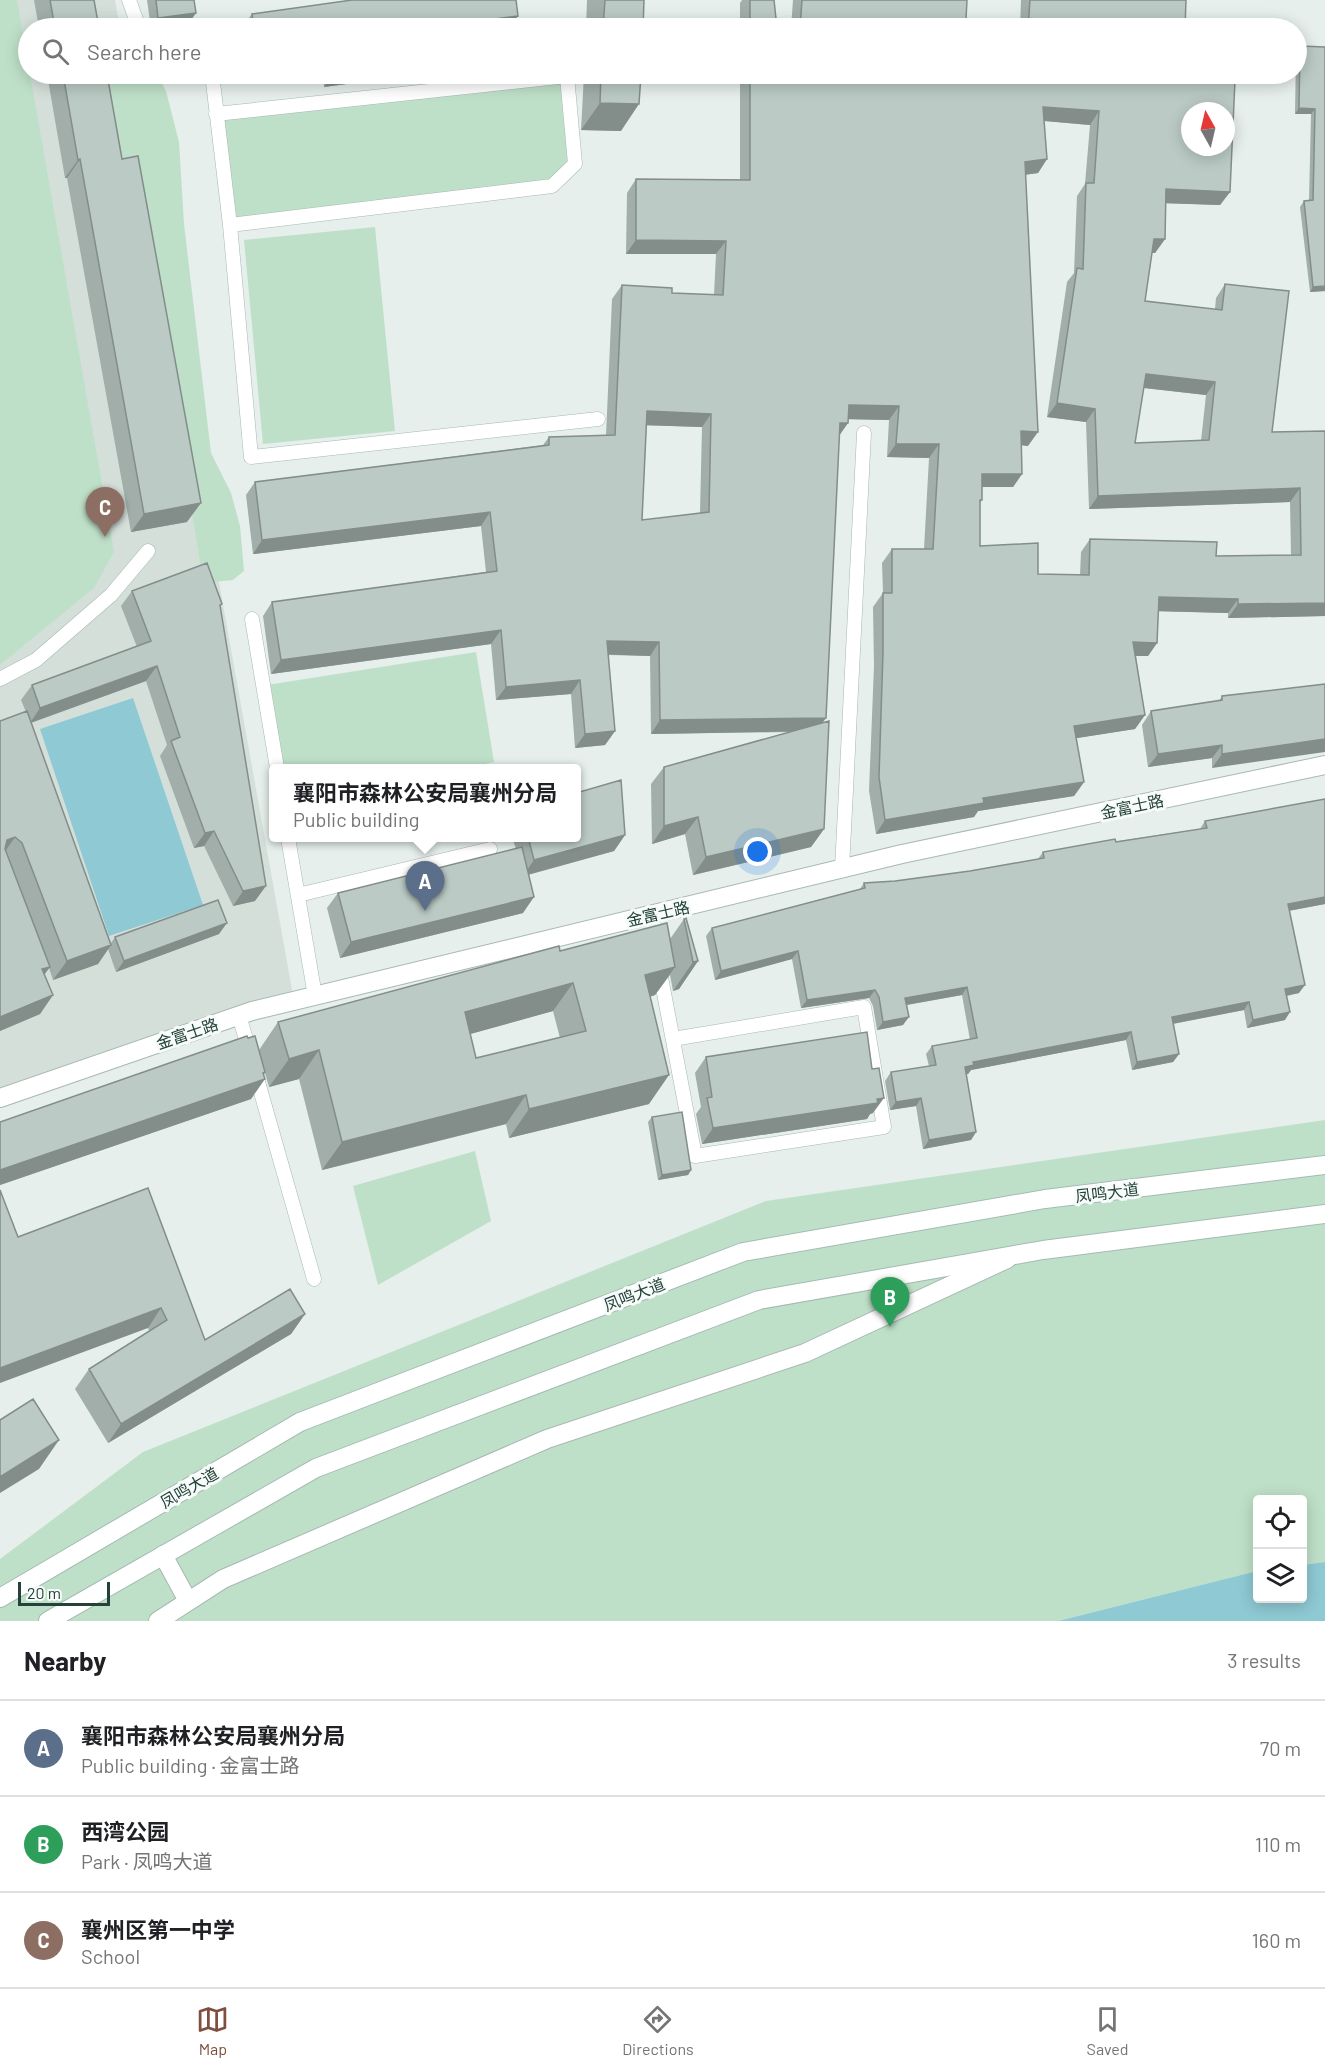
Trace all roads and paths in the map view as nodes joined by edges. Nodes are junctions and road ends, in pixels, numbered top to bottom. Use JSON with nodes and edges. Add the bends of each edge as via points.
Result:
{"nodes":[{"id":1,"x":129,"y":0,"type":"edge"},
{"id":2,"x":135,"y":18,"type":"edge"},
{"id":3,"x":213,"y":84,"type":"edge"},
{"id":4,"x":493,"y":84,"type":"edge"},
{"id":5,"x":568,"y":84,"type":"edge"},
{"id":6,"x":216,"y":114,"type":"junction"},
{"id":7,"x":230,"y":225,"type":"junction"},
{"id":8,"x":598,"y":419,"type":"dead end"},
{"id":9,"x":864,"y":433,"type":"dead end"},
{"id":10,"x":148,"y":551,"type":"dead end"},
{"id":11,"x":252,"y":619,"type":"dead end"},
{"id":12,"x":0,"y":679,"type":"edge"},
{"id":13,"x":276,"y":764,"type":"edge"},
{"id":14,"x":1325,"y":765,"type":"edge"},
{"id":15,"x":289,"y":842,"type":"edge"},
{"id":16,"x":490,"y":849,"type":"dead end"},
{"id":17,"x":842,"y":869,"type":"junction"},
{"id":18,"x":298,"y":896,"type":"junction"},
{"id":19,"x":655,"y":949,"type":"edge"},
{"id":20,"x":315,"y":996,"type":"junction"},
{"id":21,"x":239,"y":1015,"type":"junction"},
{"id":22,"x":672,"y":1039,"type":"junction"},
{"id":23,"x":0,"y":1098,"type":"edge"},
{"id":24,"x":1325,"y":1166,"type":"edge"},
{"id":25,"x":1325,"y":1214,"type":"edge"},
{"id":26,"x":1016,"y":1255,"type":"junction"},
{"id":27,"x":314,"y":1279,"type":"dead end"},
{"id":28,"x":163,"y":1555,"type":"junction"},
{"id":29,"x":0,"y":1598,"type":"edge"},
{"id":30,"x":188,"y":1601,"type":"junction"},
{"id":31,"x":48,"y":1621,"type":"edge"},
{"id":32,"x":158,"y":1621,"type":"edge"}],
"edges":[{"from":1,"to":2,"type":"lane"},
{"from":3,"to":6,"type":"lane"},
{"from":4,"to":6,"type":"lane"},
{"from":5,"to":7,"type":"lane","via":[[575,164],[552,186]]},
{"from":6,"to":7,"type":"lane"},
{"from":7,"to":8,"type":"lane","via":[[251,457]]},
{"from":9,"to":17,"type":"lane"},
{"from":10,"to":12,"type":"lane","via":[[111,595],[36,660]]},
{"from":11,"to":13,"type":"lane"},
{"from":14,"to":17,"type":"main road","name":"金富士路"},
{"from":15,"to":18,"type":"lane"},
{"from":16,"to":18,"type":"lane"},
{"from":17,"to":20,"type":"main road","name":"金富士路","via":[[650,921]]},
{"from":18,"to":20,"type":"lane"},
{"from":19,"to":22,"type":"lane"},
{"from":20,"to":21,"type":"main road","name":"金富士路"},
{"from":21,"to":23,"type":"main road","name":"金富士路"},
{"from":21,"to":27,"type":"lane"},
{"from":22,"to":22,"type":"lane","via":[[695,1156],[884,1127],[864,1007]]},
{"from":24,"to":29,"type":"main road","name":"凤鸣大道","via":[[1045,1199],[743,1252],[300,1422]]},
{"from":25,"to":26,"type":"main road"},
{"from":26,"to":28,"type":"main road","via":[[759,1300],[316,1468]]},
{"from":26,"to":30,"type":"main road","via":[[805,1353],[547,1439],[223,1579]]},
{"from":28,"to":30,"type":"main road"},
{"from":28,"to":31,"type":"main road"},
{"from":30,"to":32,"type":"main road"}]}
